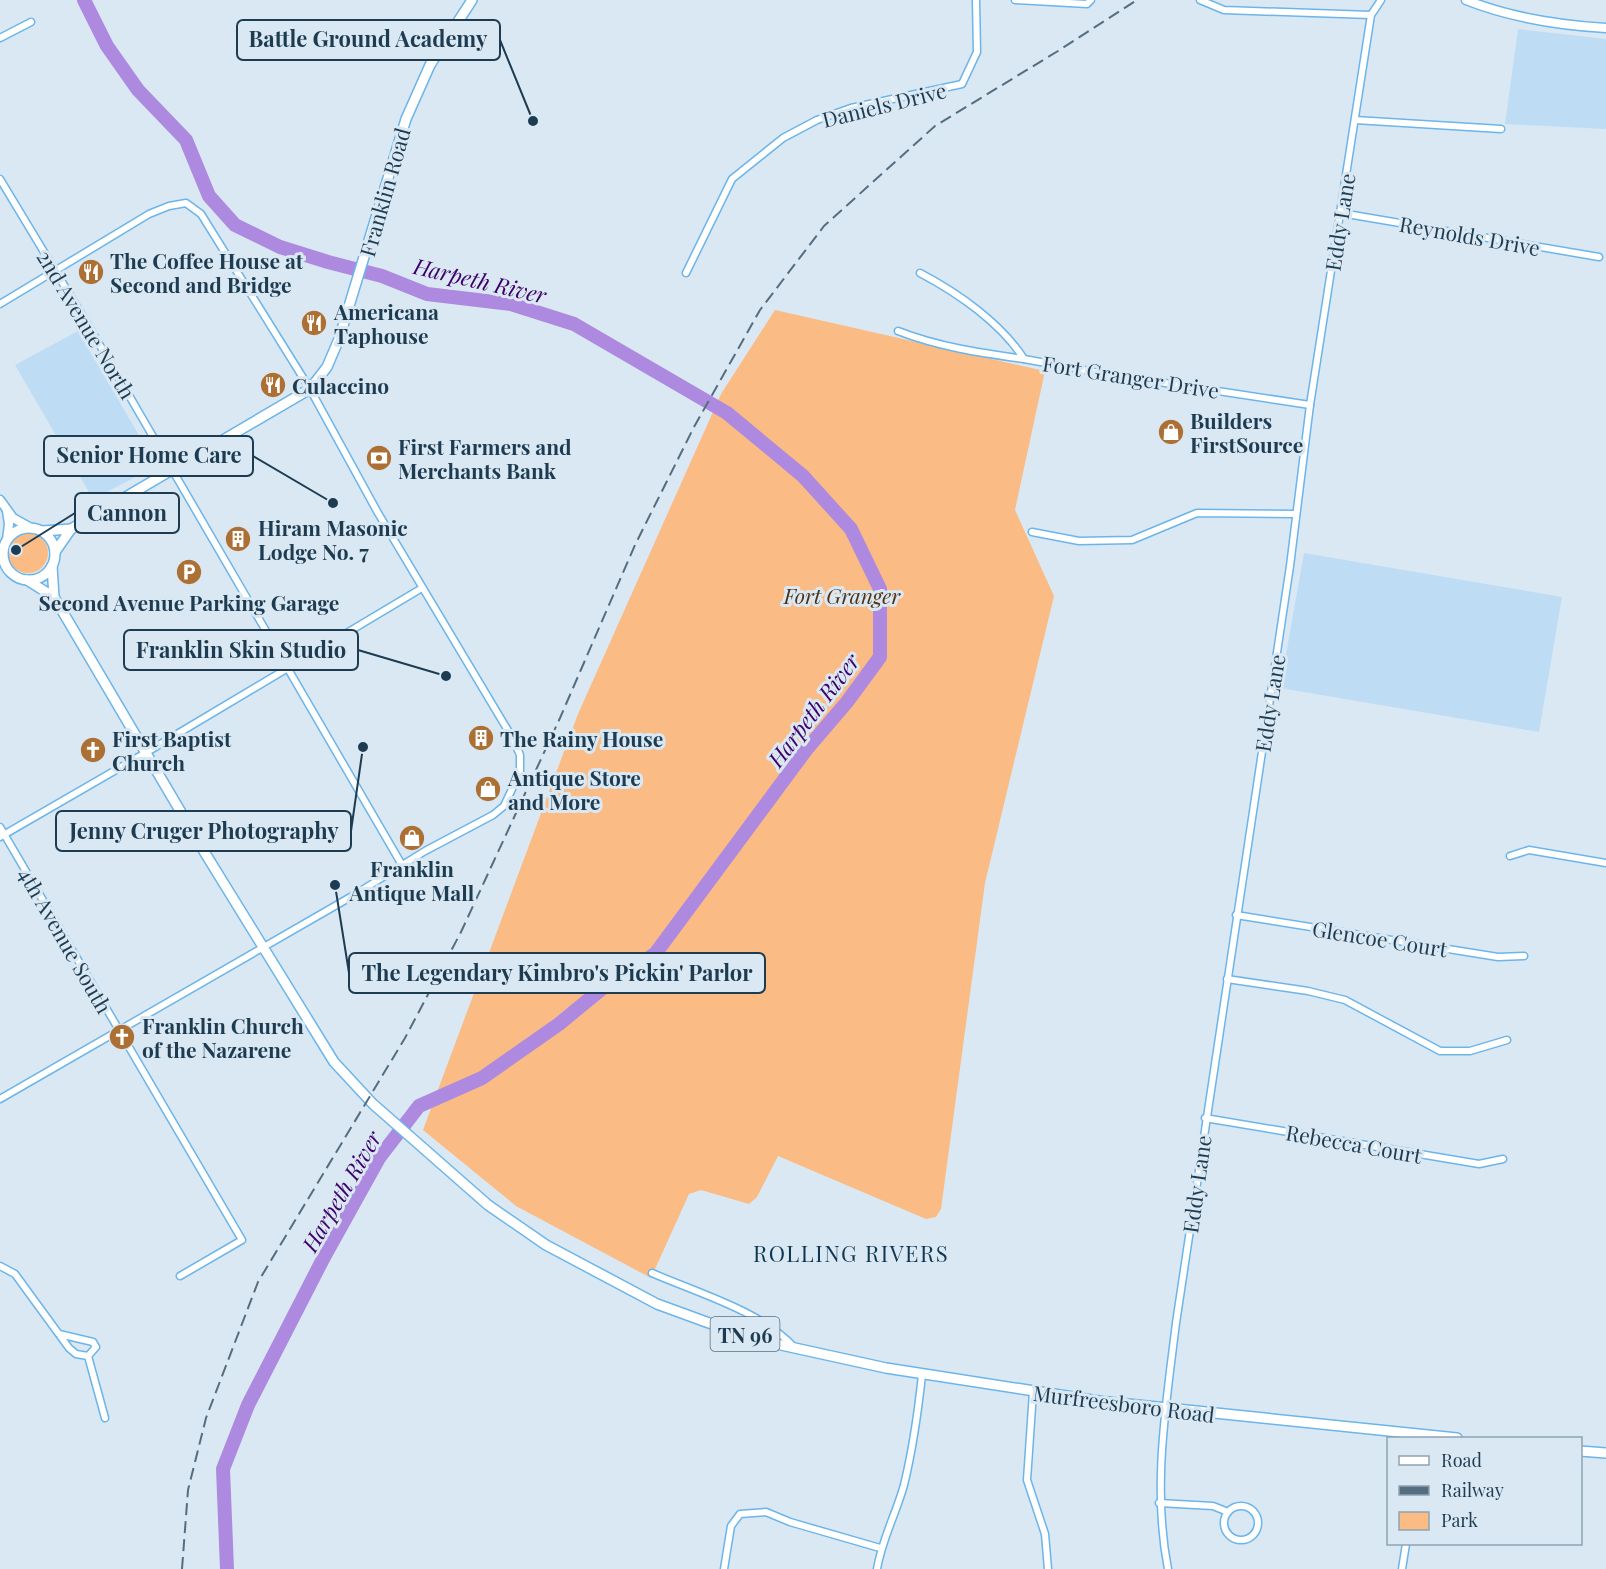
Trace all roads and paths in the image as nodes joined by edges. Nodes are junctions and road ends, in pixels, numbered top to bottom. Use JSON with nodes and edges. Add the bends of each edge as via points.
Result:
{"nodes":[{"id":1,"x":472,"y":0,"type":"edge"},
{"id":2,"x":976,"y":0,"type":"edge"},
{"id":3,"x":1015,"y":0,"type":"edge"},
{"id":4,"x":1200,"y":0,"type":"edge"},
{"id":5,"x":1381,"y":0,"type":"edge"},
{"id":6,"x":1466,"y":0,"type":"edge"},
{"id":7,"x":1055,"y":1,"type":"edge"},
{"id":8,"x":1089,"y":2,"type":"edge"},
{"id":9,"x":1371,"y":15,"type":"junction"},
{"id":10,"x":31,"y":22,"type":"dead end"},
{"id":11,"x":1606,"y":28,"type":"edge"},
{"id":12,"x":0,"y":38,"type":"edge"},
{"id":13,"x":1355,"y":120,"type":"junction"},
{"id":14,"x":1501,"y":129,"type":"dead end"},
{"id":15,"x":0,"y":179,"type":"edge"},
{"id":16,"x":1341,"y":213,"type":"junction"},
{"id":17,"x":1599,"y":257,"type":"dead end"},
{"id":18,"x":55,"y":271,"type":"junction"},
{"id":19,"x":686,"y":273,"type":"dead end"},
{"id":20,"x":920,"y":273,"type":"dead end"},
{"id":21,"x":0,"y":304,"type":"edge"},
{"id":22,"x":898,"y":331,"type":"dead end"},
{"id":23,"x":1024,"y":359,"type":"junction"},
{"id":24,"x":310,"y":389,"type":"junction"},
{"id":25,"x":1310,"y":405,"type":"junction"},
{"id":26,"x":173,"y":470,"type":"junction"},
{"id":27,"x":0,"y":500,"type":"edge"},
{"id":28,"x":6,"y":511,"type":"junction"},
{"id":29,"x":1296,"y":514,"type":"junction"},
{"id":30,"x":31,"y":528,"type":"junction"},
{"id":31,"x":71,"y":529,"type":"junction"},
{"id":32,"x":42,"y":531,"type":"junction"},
{"id":33,"x":1032,"y":532,"type":"dead end"},
{"id":34,"x":7,"y":540,"type":"junction"},
{"id":35,"x":55,"y":552,"type":"junction"},
{"id":36,"x":2,"y":558,"type":"edge"},
{"id":37,"x":52,"y":566,"type":"junction"},
{"id":38,"x":0,"y":575,"type":"edge"},
{"id":39,"x":20,"y":578,"type":"junction"},
{"id":40,"x":422,"y":588,"type":"junction"},
{"id":41,"x":54,"y":597,"type":"junction"},
{"id":42,"x":288,"y":668,"type":"junction"},
{"id":43,"x":147,"y":752,"type":"junction"},
{"id":44,"x":0,"y":826,"type":"edge"},
{"id":45,"x":2,"y":836,"type":"edge"},
{"id":46,"x":1510,"y":856,"type":"dead end"},
{"id":47,"x":1606,"y":863,"type":"edge"},
{"id":48,"x":402,"y":865,"type":"junction"},
{"id":49,"x":1236,"y":915,"type":"junction"},
{"id":50,"x":262,"y":946,"type":"junction"},
{"id":51,"x":1524,"y":956,"type":"dead end"},
{"id":52,"x":1227,"y":979,"type":"junction"},
{"id":53,"x":119,"y":1029,"type":"junction"},
{"id":54,"x":1507,"y":1040,"type":"dead end"},
{"id":55,"x":0,"y":1098,"type":"edge"},
{"id":56,"x":1205,"y":1118,"type":"junction"},
{"id":57,"x":1503,"y":1159,"type":"dead end"},
{"id":58,"x":0,"y":1266,"type":"edge"},
{"id":59,"x":652,"y":1273,"type":"dead end"},
{"id":60,"x":180,"y":1276,"type":"dead end"},
{"id":61,"x":59,"y":1334,"type":"junction"},
{"id":62,"x":795,"y":1348,"type":"junction"},
{"id":63,"x":88,"y":1356,"type":"junction"},
{"id":64,"x":922,"y":1375,"type":"junction"},
{"id":65,"x":1033,"y":1392,"type":"junction"},
{"id":66,"x":1165,"y":1409,"type":"junction"},
{"id":67,"x":105,"y":1418,"type":"dead end"},
{"id":68,"x":1428,"y":1437,"type":"edge"},
{"id":69,"x":1582,"y":1451,"type":"edge"},
{"id":70,"x":1606,"y":1454,"type":"edge"},
{"id":71,"x":1159,"y":1503,"type":"junction"},
{"id":72,"x":1228,"y":1512,"type":"junction"},
{"id":73,"x":1406,"y":1545,"type":"edge"},
{"id":74,"x":880,"y":1548,"type":"junction"},
{"id":75,"x":724,"y":1569,"type":"edge"},
{"id":76,"x":877,"y":1569,"type":"edge"},
{"id":77,"x":1048,"y":1569,"type":"edge"},
{"id":78,"x":1168,"y":1569,"type":"edge"},
{"id":79,"x":1401,"y":1569,"type":"edge"}],
"edges":[{"from":1,"to":24,"type":"main road","name":"Franklin Road","via":[[430,65],[405,119],[349,310],[327,367]]},
{"from":2,"to":19,"type":"street","name":"Daniels Drive","via":[[977,52],[962,84],[851,108],[783,138],[732,179]]},
{"from":3,"to":7,"type":"street"},
{"from":4,"to":9,"type":"street","via":[[1224,10]]},
{"from":5,"to":9,"type":"street","name":"Eddy Lane"},
{"from":6,"to":11,"type":"street","via":[[1533,20]]},
{"from":7,"to":8,"type":"street"},
{"from":9,"to":13,"type":"street","name":"Eddy Lane"},
{"from":10,"to":12,"type":"street"},
{"from":13,"to":14,"type":"street"},
{"from":13,"to":16,"type":"street","name":"Eddy Lane"},
{"from":15,"to":18,"type":"street","name":"2nd Avenue North"},
{"from":16,"to":17,"type":"street","name":"Reynolds Drive"},
{"from":16,"to":25,"type":"street","name":"Eddy Lane"},
{"from":18,"to":21,"type":"street"},
{"from":18,"to":24,"type":"street","via":[[149,214],[186,203],[201,214],[212,230]]},
{"from":18,"to":26,"type":"street","name":"2nd Avenue North"},
{"from":20,"to":23,"type":"street","name":"Fort Granger Drive","via":[[983,316],[1014,342]]},
{"from":22,"to":23,"type":"street","name":"Fort Granger Drive","via":[[971,352]]},
{"from":23,"to":25,"type":"street","name":"Fort Granger Drive"},
{"from":24,"to":26,"type":"main road"},
{"from":24,"to":40,"type":"street"},
{"from":25,"to":29,"type":"street","name":"Eddy Lane"},
{"from":26,"to":31,"type":"main road"},
{"from":26,"to":42,"type":"street","name":"2nd Avenue North"},
{"from":27,"to":28,"type":"street"},
{"from":28,"to":30,"type":"street"},
{"from":28,"to":34,"type":"street"},
{"from":29,"to":33,"type":"street","via":[[1197,513],[1132,540],[1080,542]]},
{"from":29,"to":49,"type":"street","name":"Eddy Lane"},
{"from":30,"to":32,"type":"main road"},
{"from":30,"to":34,"type":"main road","via":[[18,531]]},
{"from":31,"to":32,"type":"main road"},
{"from":31,"to":35,"type":"main road"},
{"from":32,"to":35,"type":"main road","via":[[52,541]]},
{"from":34,"to":36,"type":"main road"},
{"from":35,"to":37,"type":"main road"},
{"from":36,"to":39,"type":"main road"},
{"from":37,"to":39,"type":"main road","via":[[39,578]]},
{"from":37,"to":41,"type":"main road","number":"TN 96"},
{"from":38,"to":39,"type":"main road"},
{"from":39,"to":41,"type":"main road"},
{"from":40,"to":42,"type":"street"},
{"from":40,"to":48,"type":"street","via":[[513,739],[520,772],[504,806]]},
{"from":41,"to":43,"type":"main road","number":"TN 96"},
{"from":42,"to":43,"type":"street"},
{"from":42,"to":48,"type":"street","name":"2nd Avenue North"},
{"from":43,"to":45,"type":"street"},
{"from":43,"to":50,"type":"main road","number":"TN 96"},
{"from":44,"to":45,"type":"street","name":"4th Avenue South"},
{"from":45,"to":53,"type":"street","name":"4th Avenue South"},
{"from":46,"to":47,"type":"street","via":[[1529,850]]},
{"from":48,"to":50,"type":"street"},
{"from":49,"to":51,"type":"street","name":"Glencoe Court","via":[[1498,957]]},
{"from":49,"to":52,"type":"street","name":"Eddy Lane"},
{"from":50,"to":53,"type":"street"},
{"from":50,"to":62,"type":"main road","name":"Murfreesboro Road","number":"TN 96","via":[[334,1062],[370,1102],[488,1205],[546,1245],[657,1304]]},
{"from":52,"to":54,"type":"street","via":[[1345,1000],[1440,1050],[1470,1051]]},
{"from":52,"to":56,"type":"street","name":"Eddy Lane"},
{"from":53,"to":55,"type":"street"},
{"from":53,"to":60,"type":"street","name":"4th Avenue South","via":[[242,1240]]},
{"from":56,"to":57,"type":"street","name":"Rebecca Court","via":[[1479,1164]]},
{"from":56,"to":66,"type":"street","name":"Eddy Lane"},
{"from":58,"to":61,"type":"street","via":[[15,1274]]},
{"from":59,"to":62,"type":"street","via":[[761,1320]]},
{"from":61,"to":63,"type":"street","via":[[76,1354]]},
{"from":61,"to":63,"type":"street","via":[[93,1342],[96,1347]]},
{"from":62,"to":64,"type":"main road","name":"Murfreesboro Road","number":"TN 96"},
{"from":63,"to":67,"type":"street"},
{"from":64,"to":65,"type":"main road","name":"Murfreesboro Road","number":"TN 96"},
{"from":64,"to":74,"type":"street","via":[[916,1432],[903,1488]]},
{"from":65,"to":66,"type":"main road","name":"Murfreesboro Road","number":"TN 96"},
{"from":65,"to":77,"type":"street","via":[[1027,1480],[1046,1534]]},
{"from":66,"to":68,"type":"main road","name":"Murfreesboro Road","number":"TN 96"},
{"from":66,"to":71,"type":"street","name":"Eddy Lane"},
{"from":69,"to":70,"type":"main road"},
{"from":71,"to":72,"type":"street","via":[[1213,1506]]},
{"from":71,"to":78,"type":"street","name":"Eddy Lane"},
{"from":72,"to":72,"type":"street","via":[[1223,1522],[1230,1537],[1241,1540],[1251,1536],[1257,1527],[1254,1513],[1242,1506]]},
{"from":73,"to":79,"type":"street"},
{"from":74,"to":75,"type":"street","via":[[766,1512],[740,1514],[731,1526]]},
{"from":74,"to":76,"type":"street"}]}
